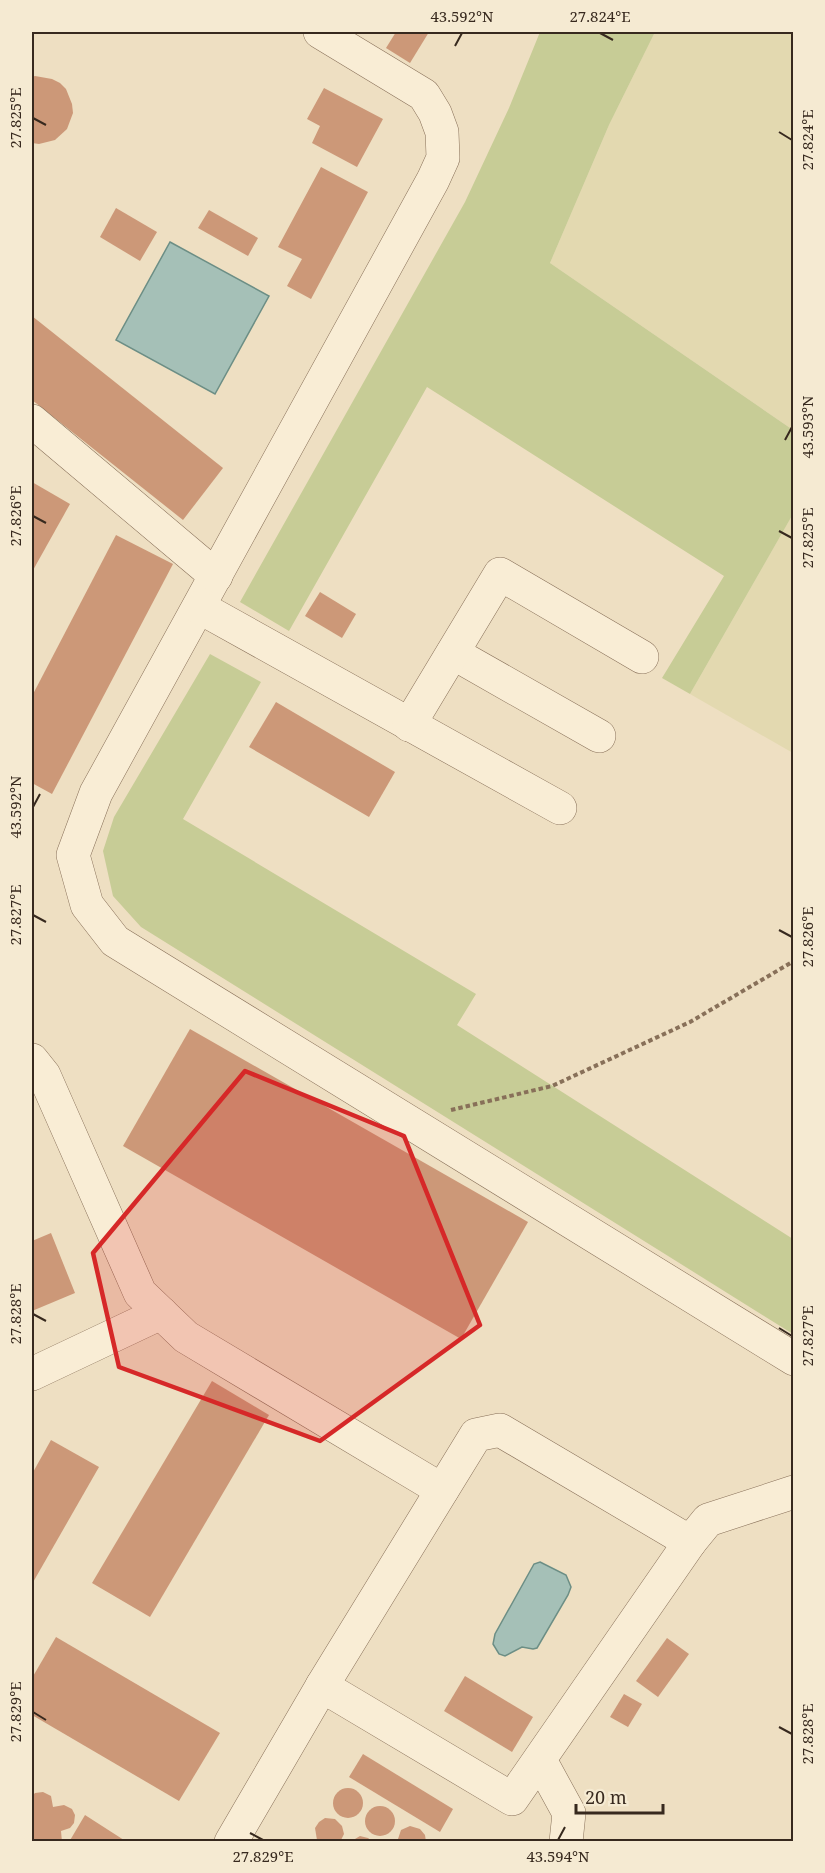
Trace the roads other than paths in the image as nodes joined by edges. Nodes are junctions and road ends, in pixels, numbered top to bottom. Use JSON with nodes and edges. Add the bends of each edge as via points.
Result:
{"nodes":[{"id":1,"x":321,"y":32,"type":"edge"},
{"id":2,"x":32,"y":421,"type":"edge"},
{"id":3,"x":216,"y":576,"type":"junction"},
{"id":4,"x":199,"y":607,"type":"junction"},
{"id":5,"x":453,"y":653,"type":"junction"},
{"id":6,"x":642,"y":657,"type":"dead end"},
{"id":7,"x":410,"y":724,"type":"junction"},
{"id":8,"x":599,"y":736,"type":"dead end"},
{"id":9,"x":560,"y":808,"type":"dead end"},
{"id":10,"x":32,"y":1060,"type":"edge"},
{"id":11,"x":161,"y":1313,"type":"junction"},
{"id":12,"x":794,"y":1359,"type":"edge"},
{"id":13,"x":32,"y":1374,"type":"edge"},
{"id":14,"x":442,"y":1490,"type":"junction"},
{"id":15,"x":794,"y":1492,"type":"edge"},
{"id":16,"x":690,"y":1542,"type":"junction"},
{"id":17,"x":322,"y":1686,"type":"junction"},
{"id":18,"x":540,"y":1760,"type":"junction"},
{"id":19,"x":231,"y":1842,"type":"edge"},
{"id":20,"x":566,"y":1842,"type":"edge"}],
"edges":[{"from":1,"to":3,"type":"lane","via":[[424,95],[442,132],[443,158]]},
{"from":2,"to":3,"type":"lane"},
{"from":3,"to":4,"type":"lane"},
{"from":4,"to":7,"type":"lane"},
{"from":4,"to":12,"type":"lane","via":[[102,782],[73,855],[87,905],[115,941]]},
{"from":5,"to":6,"type":"lane","via":[[500,573]]},
{"from":5,"to":7,"type":"lane"},
{"from":5,"to":8,"type":"lane"},
{"from":7,"to":9,"type":"lane"},
{"from":10,"to":11,"type":"lane","via":[[44,1075],[140,1293]]},
{"from":11,"to":13,"type":"lane"},
{"from":11,"to":14,"type":"lane","via":[[186,1337]]},
{"from":14,"to":16,"type":"lane","via":[[476,1435],[500,1430]]},
{"from":14,"to":17,"type":"lane"},
{"from":15,"to":16,"type":"lane","via":[[708,1521]]},
{"from":16,"to":18,"type":"lane"},
{"from":17,"to":18,"type":"lane","via":[[512,1799]]},
{"from":17,"to":19,"type":"lane"},
{"from":18,"to":20,"type":"lane","via":[[569,1813]]}]}
